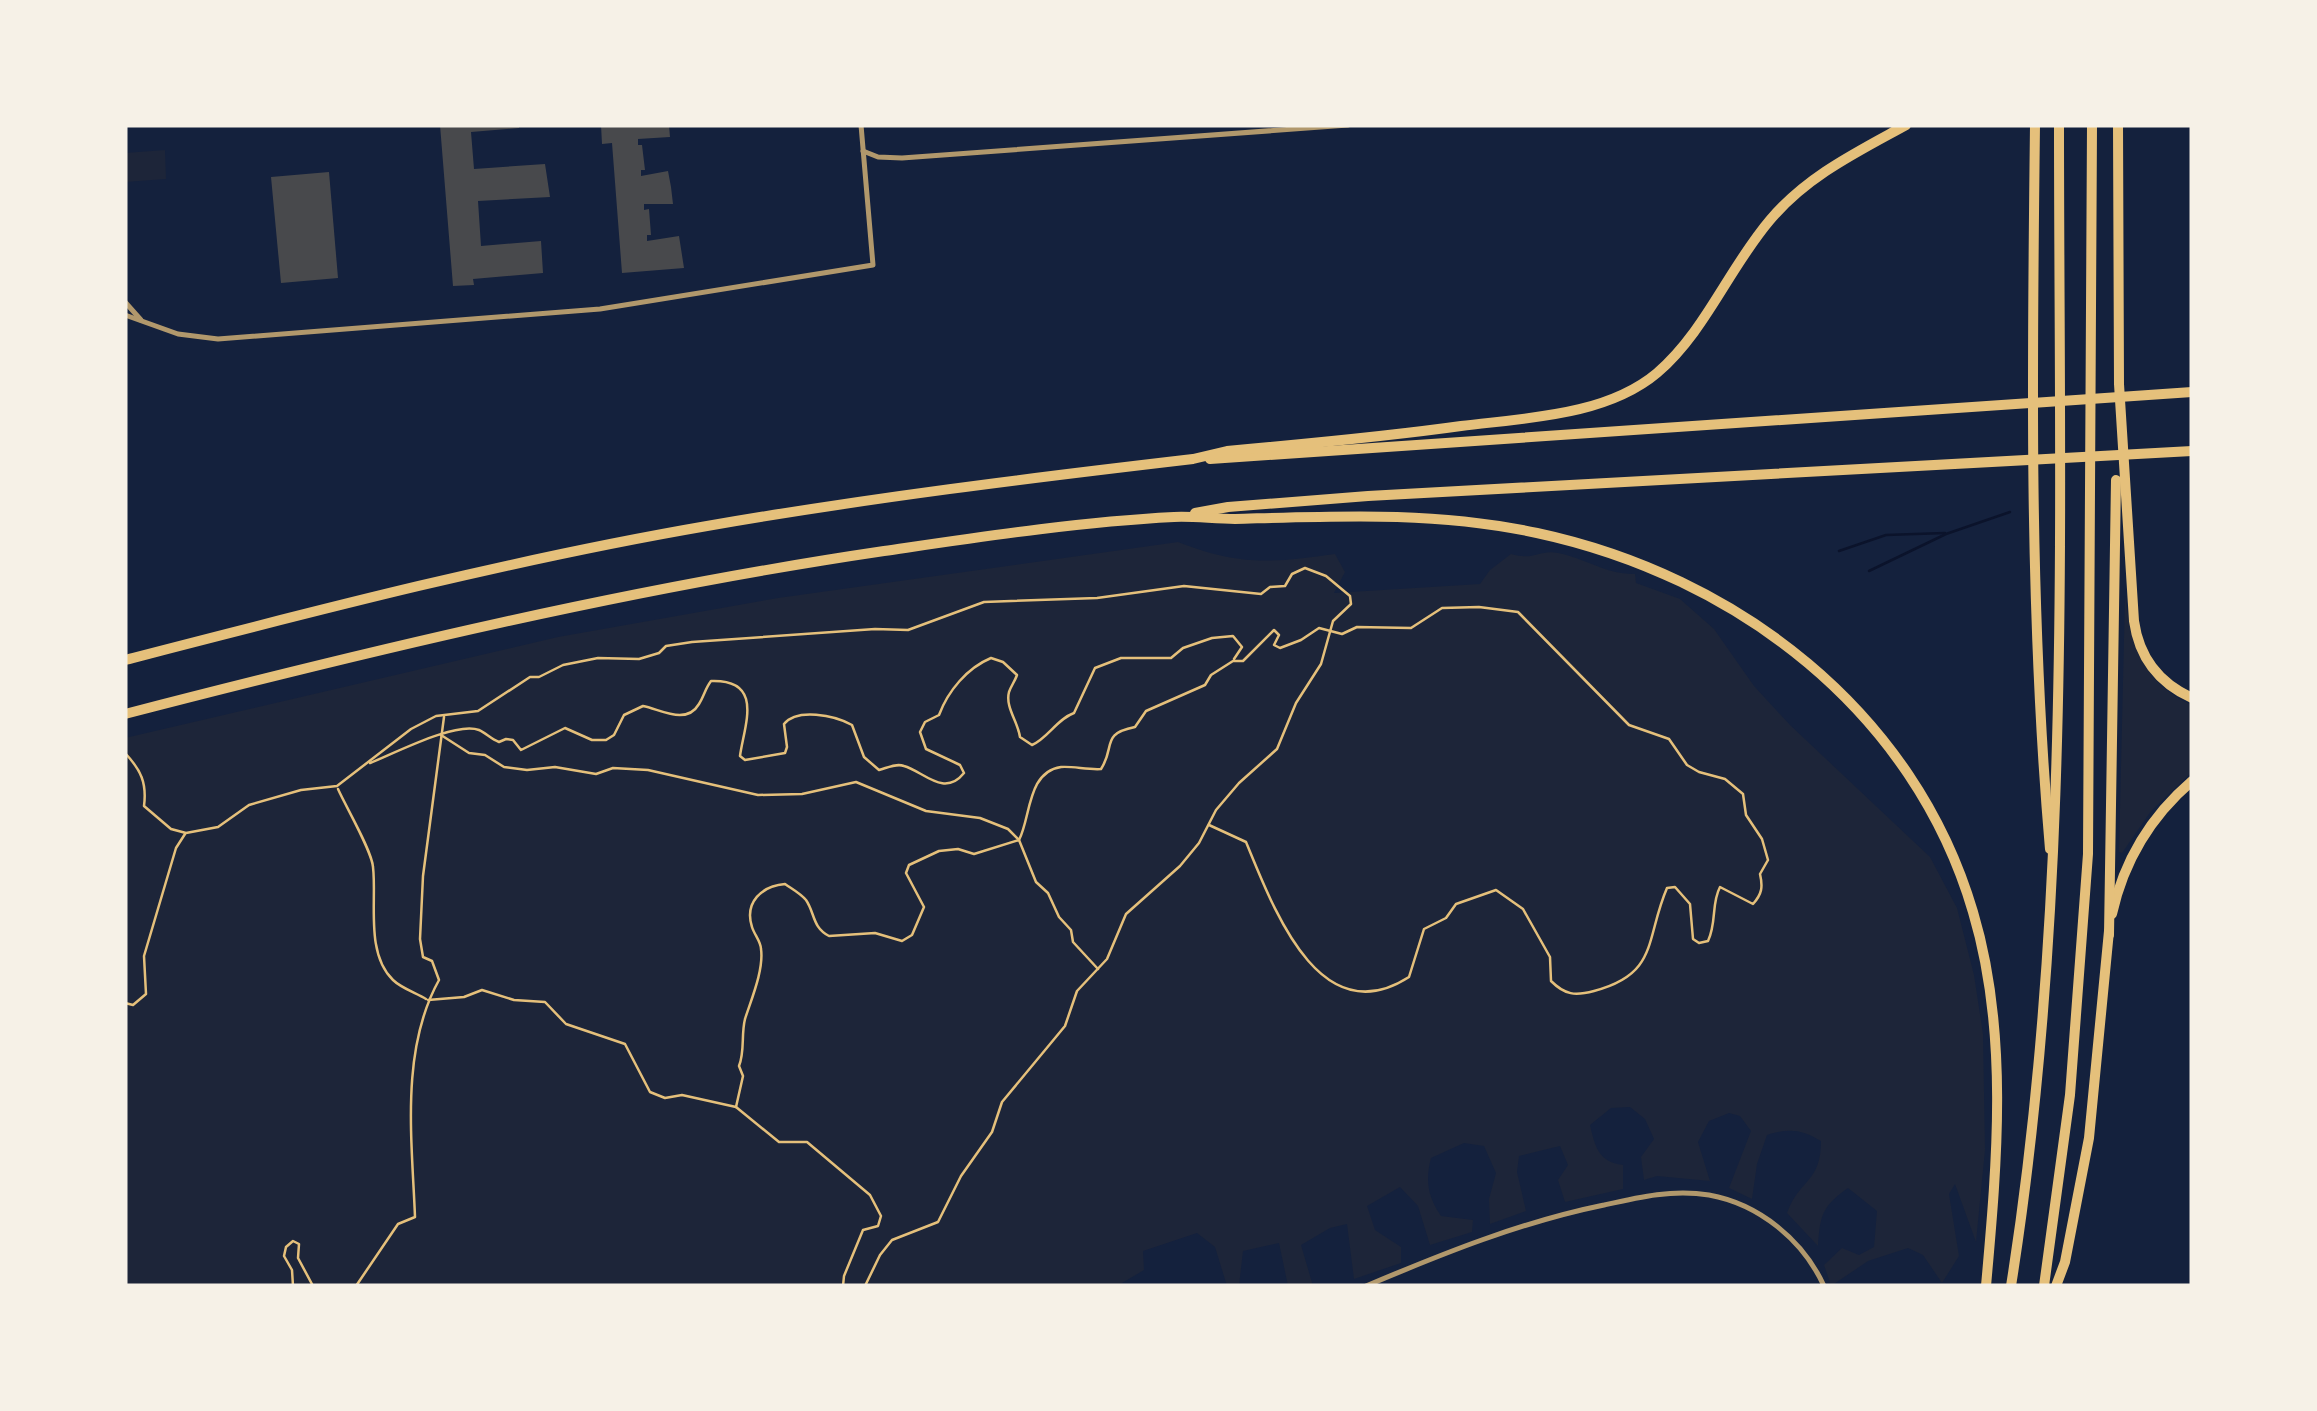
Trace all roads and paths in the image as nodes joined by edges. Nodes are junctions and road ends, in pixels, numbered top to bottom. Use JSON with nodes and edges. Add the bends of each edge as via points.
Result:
{"nodes":[{"id":1,"x":861,"y":125,"type":"edge"},
{"id":2,"x":1348,"y":125,"type":"edge"},
{"id":3,"x":1906,"y":125,"type":"edge"},
{"id":4,"x":2035,"y":125,"type":"edge"},
{"id":5,"x":2059,"y":125,"type":"edge"},
{"id":6,"x":2092,"y":125,"type":"edge"},
{"id":7,"x":2118,"y":125,"type":"edge"},
{"id":8,"x":863,"y":151,"type":"junction"},
{"id":9,"x":125,"y":302,"type":"edge"},
{"id":10,"x":125,"y":315,"type":"edge"},
{"id":11,"x":143,"y":322,"type":"junction"},
{"id":12,"x":2119,"y":384,"type":"junction"},
{"id":13,"x":2192,"y":392,"type":"edge"},
{"id":14,"x":2192,"y":452,"type":"edge"},
{"id":15,"x":1193,"y":459,"type":"junction"},
{"id":16,"x":1180,"y":516,"type":"junction"},
{"id":17,"x":1331,"y":632,"type":"junction"},
{"id":18,"x":125,"y":660,"type":"edge"},
{"id":19,"x":1234,"y":661,"type":"junction"},
{"id":20,"x":2192,"y":698,"type":"edge"},
{"id":21,"x":125,"y":714,"type":"edge"},
{"id":22,"x":444,"y":715,"type":"junction"},
{"id":23,"x":440,"y":734,"type":"junction"},
{"id":24,"x":125,"y":753,"type":"edge"},
{"id":25,"x":364,"y":766,"type":"junction"},
{"id":26,"x":2192,"y":781,"type":"edge"},
{"id":27,"x":337,"y":786,"type":"junction"},
{"id":28,"x":1209,"y":825,"type":"junction"},
{"id":29,"x":186,"y":833,"type":"junction"},
{"id":30,"x":1019,"y":840,"type":"junction"},
{"id":31,"x":2054,"y":892,"type":"junction"},
{"id":32,"x":2109,"y":934,"type":"junction"},
{"id":33,"x":1098,"y":968,"type":"junction"},
{"id":34,"x":428,"y":1000,"type":"junction"},
{"id":35,"x":125,"y":1004,"type":"edge"},
{"id":36,"x":736,"y":1107,"type":"junction"},
{"id":37,"x":294,"y":1286,"type":"edge"},
{"id":38,"x":312,"y":1286,"type":"edge"},
{"id":39,"x":356,"y":1286,"type":"edge"},
{"id":40,"x":844,"y":1286,"type":"edge"},
{"id":41,"x":866,"y":1286,"type":"edge"},
{"id":42,"x":1366,"y":1286,"type":"edge"},
{"id":43,"x":1824,"y":1286,"type":"edge"},
{"id":44,"x":1986,"y":1286,"type":"edge"},
{"id":45,"x":2011,"y":1286,"type":"edge"},
{"id":46,"x":2044,"y":1286,"type":"edge"},
{"id":47,"x":2056,"y":1286,"type":"edge"}],
"edges":[{"from":1,"to":8,"type":"street"},
{"from":2,"to":8,"type":"street","via":[[902,158]]},
{"from":3,"to":15,"type":"highway","via":[[1830,167],[1794,196],[1674,356],[1624,394],[1516,419]]},
{"from":4,"to":31,"type":"highway","via":[[2036,538]]},
{"from":5,"to":31,"type":"highway"},
{"from":6,"to":46,"type":"highway","via":[[2086,883],[2070,1095]]},
{"from":7,"to":12,"type":"highway"},
{"from":8,"to":11,"type":"street","via":[[873,265],[550,314],[218,338]]},
{"from":9,"to":11,"type":"street"},
{"from":10,"to":11,"type":"street"},
{"from":12,"to":20,"type":"highway","via":[[2135,631],[2154,670]]},
{"from":12,"to":32,"type":"highway"},
{"from":13,"to":15,"type":"highway"},
{"from":14,"to":16,"type":"highway","via":[[1386,495],[1228,506]]},
{"from":15,"to":18,"type":"highway","via":[[932,490],[669,533],[410,588]]},
{"from":16,"to":21,"type":"highway","via":[[937,543],[676,585],[436,635]]},
{"from":16,"to":44,"type":"highway","via":[[1411,515],[1554,536],[1626,558],[1711,596],[1776,636],[1834,684],[1884,740],[1928,806],[1978,927],[1996,1056]]},
{"from":17,"to":19,"type":"path","via":[[1319,628],[1280,648],[1274,630]]},
{"from":17,"to":22,"type":"path","via":[[1350,596],[1306,568],[1285,586],[1261,594],[1184,586],[1097,598],[984,602],[908,630],[666,646],[639,659],[564,664],[478,710]]},
{"from":17,"to":28,"type":"path","via":[[1322,664],[1277,749],[1239,783]]},
{"from":17,"to":28,"type":"path","via":[[1411,628],[1442,608],[1518,612],[1628,725],[1669,739],[1688,765],[1725,778],[1743,794],[1768,860],[1760,896],[1753,904],[1720,888],[1715,926],[1708,941],[1699,943],[1690,904],[1675,886],[1667,888],[1637,970],[1615,986],[1570,995],[1551,981],[1550,957],[1524,908],[1489,890],[1424,929],[1409,977],[1356,994],[1327,980],[1301,953],[1246,842]]},
{"from":19,"to":23,"type":"path","via":[[1242,647],[1232,636],[1171,658],[1122,658],[1096,668],[1074,713],[1032,745],[1020,737],[1012,714],[1014,669],[991,658],[978,663],[920,732],[926,749],[964,772],[949,783],[898,764],[879,770],[864,757],[852,724],[800,714],[784,724],[785,753],[745,760],[740,750],[748,710],[736,686],[725,680],[711,681],[695,710],[684,714],[642,706],[624,715],[606,740],[565,728],[521,750],[513,740],[491,739],[480,730]]},
{"from":19,"to":30,"type":"path","via":[[1205,685],[1146,710],[1140,724],[1117,730],[1101,770],[1057,767],[1038,782]]},
{"from":22,"to":23,"type":"path"},
{"from":22,"to":25,"type":"path","via":[[411,729]]},
{"from":23,"to":25,"type":"path"},
{"from":23,"to":30,"type":"path","via":[[469,753],[527,770],[648,770],[758,794],[802,794],[856,782],[926,812],[980,818]]},
{"from":23,"to":34,"type":"path","via":[[422,892],[423,957],[432,961],[438,980]]},
{"from":24,"to":29,"type":"path","via":[[141,772],[144,806],[157,821]]},
{"from":25,"to":27,"type":"path"},
{"from":26,"to":32,"type":"highway","via":[[2132,854]]},
{"from":27,"to":29,"type":"path","via":[[249,806],[218,827]]},
{"from":27,"to":34,"type":"path","via":[[374,863],[383,965],[393,980]]},
{"from":28,"to":33,"type":"path","via":[[1180,866],[1126,914]]},
{"from":29,"to":35,"type":"path","via":[[144,956],[146,994]]},
{"from":30,"to":33,"type":"path","via":[[1036,882]]},
{"from":30,"to":36,"type":"path","via":[[974,854],[938,851],[908,865],[924,907],[918,928],[902,940],[874,933],[828,936],[814,923],[809,904],[785,884],[760,892],[750,922],[762,950]]},
{"from":31,"to":45,"type":"highway"},
{"from":32,"to":47,"type":"highway","via":[[2087,1148]]},
{"from":33,"to":41,"type":"path","via":[[1077,991],[1065,1026],[1002,1102],[992,1132],[938,1222],[892,1240]]},
{"from":34,"to":36,"type":"path","via":[[482,990],[545,1002],[566,1024],[625,1044],[650,1092]]},
{"from":34,"to":39,"type":"path","via":[[412,1086],[415,1218],[398,1224]]},
{"from":36,"to":40,"type":"path","via":[[779,1142],[807,1142],[878,1206],[878,1226],[862,1230]]},
{"from":37,"to":38,"type":"path","via":[[284,1256],[293,1241],[300,1244],[298,1258]]},
{"from":42,"to":43,"type":"street","via":[[1540,1220],[1677,1193],[1714,1196],[1762,1216],[1793,1240]]}]}
